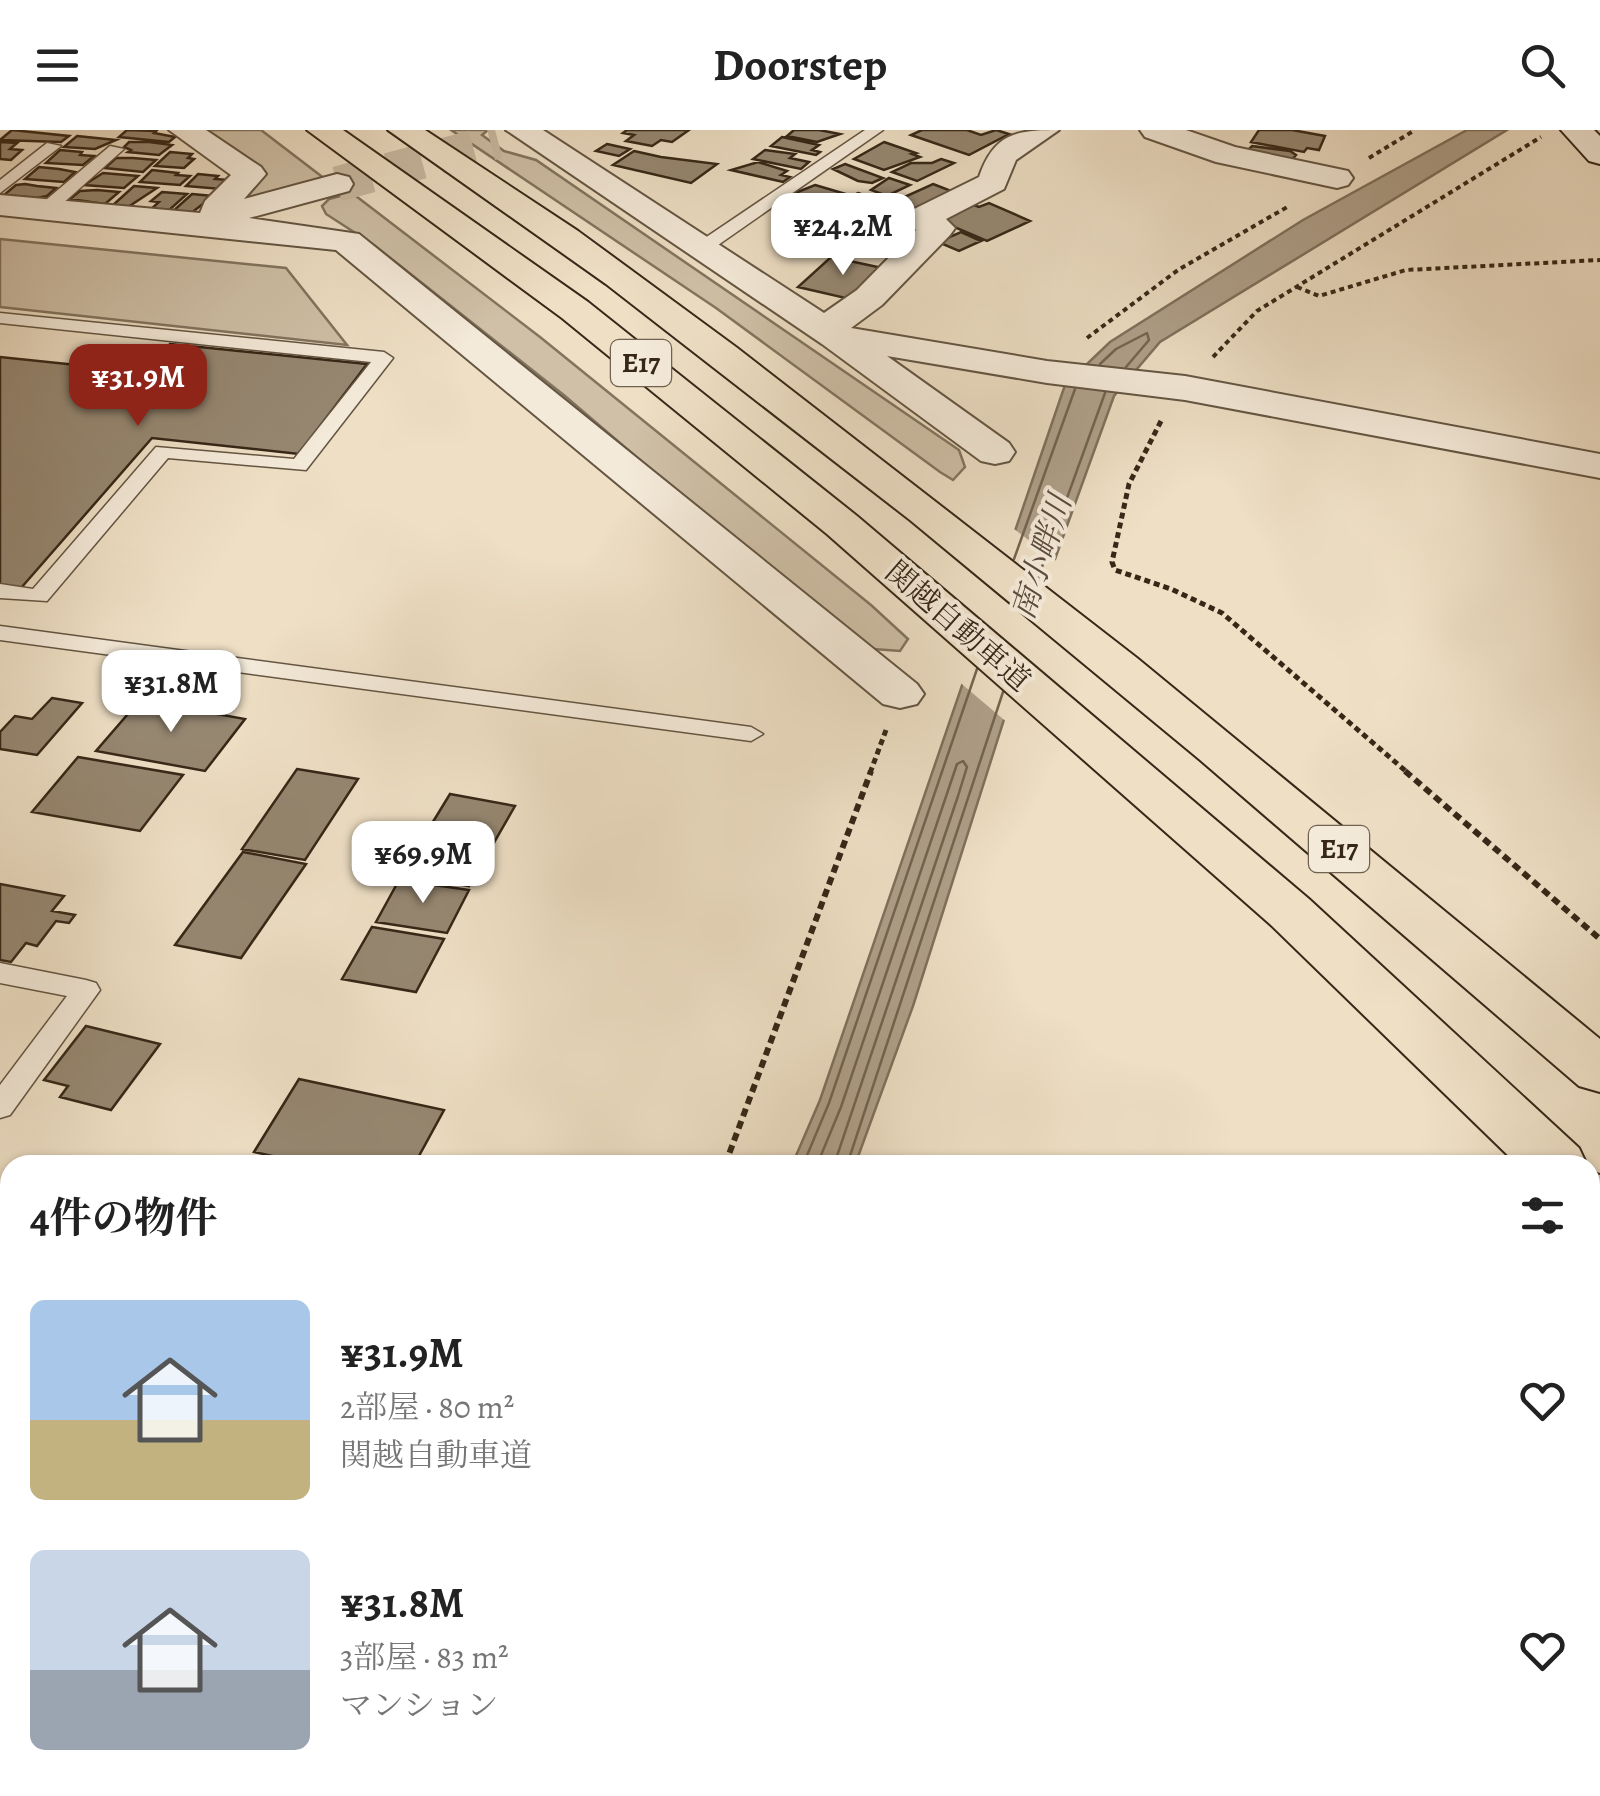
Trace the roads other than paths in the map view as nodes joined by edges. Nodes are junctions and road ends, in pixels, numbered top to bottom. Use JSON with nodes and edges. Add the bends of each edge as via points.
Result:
{"nodes":[{"id":1,"x":185,"y":130,"type":"edge"},
{"id":2,"x":323,"y":130,"type":"edge"},
{"id":3,"x":404,"y":130,"type":"edge"},
{"id":4,"x":842,"y":130,"type":"edge"},
{"id":5,"x":1043,"y":130,"type":"edge"},
{"id":6,"x":1156,"y":130,"type":"edge"},
{"id":7,"x":1564,"y":131,"type":"edge"},
{"id":8,"x":871,"y":132,"type":"edge"},
{"id":9,"x":516,"y":135,"type":"edge"},
{"id":10,"x":53,"y":146,"type":"dead end"},
{"id":11,"x":116,"y":149,"type":"dead end"},
{"id":12,"x":1600,"y":154,"type":"edge"},
{"id":13,"x":1337,"y":178,"type":"road end"},
{"id":14,"x":337,"y":184,"type":"tunnel mouth"},
{"id":15,"x":0,"y":188,"type":"edge"},
{"id":16,"x":0,"y":205,"type":"edge"},
{"id":17,"x":46,"y":209,"type":"junction"},
{"id":18,"x":203,"y":219,"type":"junction"},
{"id":19,"x":702,"y":248,"type":"junction"},
{"id":20,"x":0,"y":318,"type":"edge"},
{"id":21,"x":828,"y":332,"type":"junction"},
{"id":22,"x":995,"y":452,"type":"dead end"},
{"id":23,"x":1600,"y":466,"type":"edge"},
{"id":24,"x":0,"y":591,"type":"edge"},
{"id":25,"x":0,"y":632,"type":"edge"},
{"id":26,"x":900,"y":694,"type":"road end"},
{"id":27,"x":751,"y":734,"type":"dead end"},
{"id":28,"x":0,"y":973,"type":"edge"},
{"id":29,"x":1600,"y":1071,"type":"edge"},
{"id":30,"x":0,"y":1106,"type":"edge"},
{"id":31,"x":1546,"y":1155,"type":"edge"}],
"edges":[{"from":1,"to":18,"type":"street","via":[[250,174]]},
{"from":2,"to":31,"type":"highway","name":"関越自動車道","number":"E17","via":[[574,310],[946,614],[1290,912]]},
{"from":3,"to":29,"type":"highway","number":"E17","via":[[668,312],[970,544]]},
{"from":4,"to":8,"type":"lane"},
{"from":5,"to":21,"type":"street","via":[[1002,155],[994,182],[920,219],[938,228]]},
{"from":6,"to":13,"type":"street","via":[[1227,155]]},
{"from":7,"to":12,"type":"street"},
{"from":8,"to":19,"type":"lane"},
{"from":9,"to":19,"type":"street"},
{"from":10,"to":15,"type":"lane"},
{"from":11,"to":17,"type":"lane"},
{"from":14,"to":18,"type":"street"},
{"from":16,"to":17,"type":"street"},
{"from":17,"to":18,"type":"street"},
{"from":18,"to":26,"type":"street","via":[[347,241]]},
{"from":19,"to":21,"type":"street"},
{"from":20,"to":24,"type":"lane","via":[[384,358],[300,466],[162,451],[39,596]]},
{"from":21,"to":22,"type":"street"},
{"from":21,"to":23,"type":"street","via":[[1178,387]]},
{"from":25,"to":27,"type":"lane"},
{"from":28,"to":30,"type":"lane","via":[[86,990]]}]}
